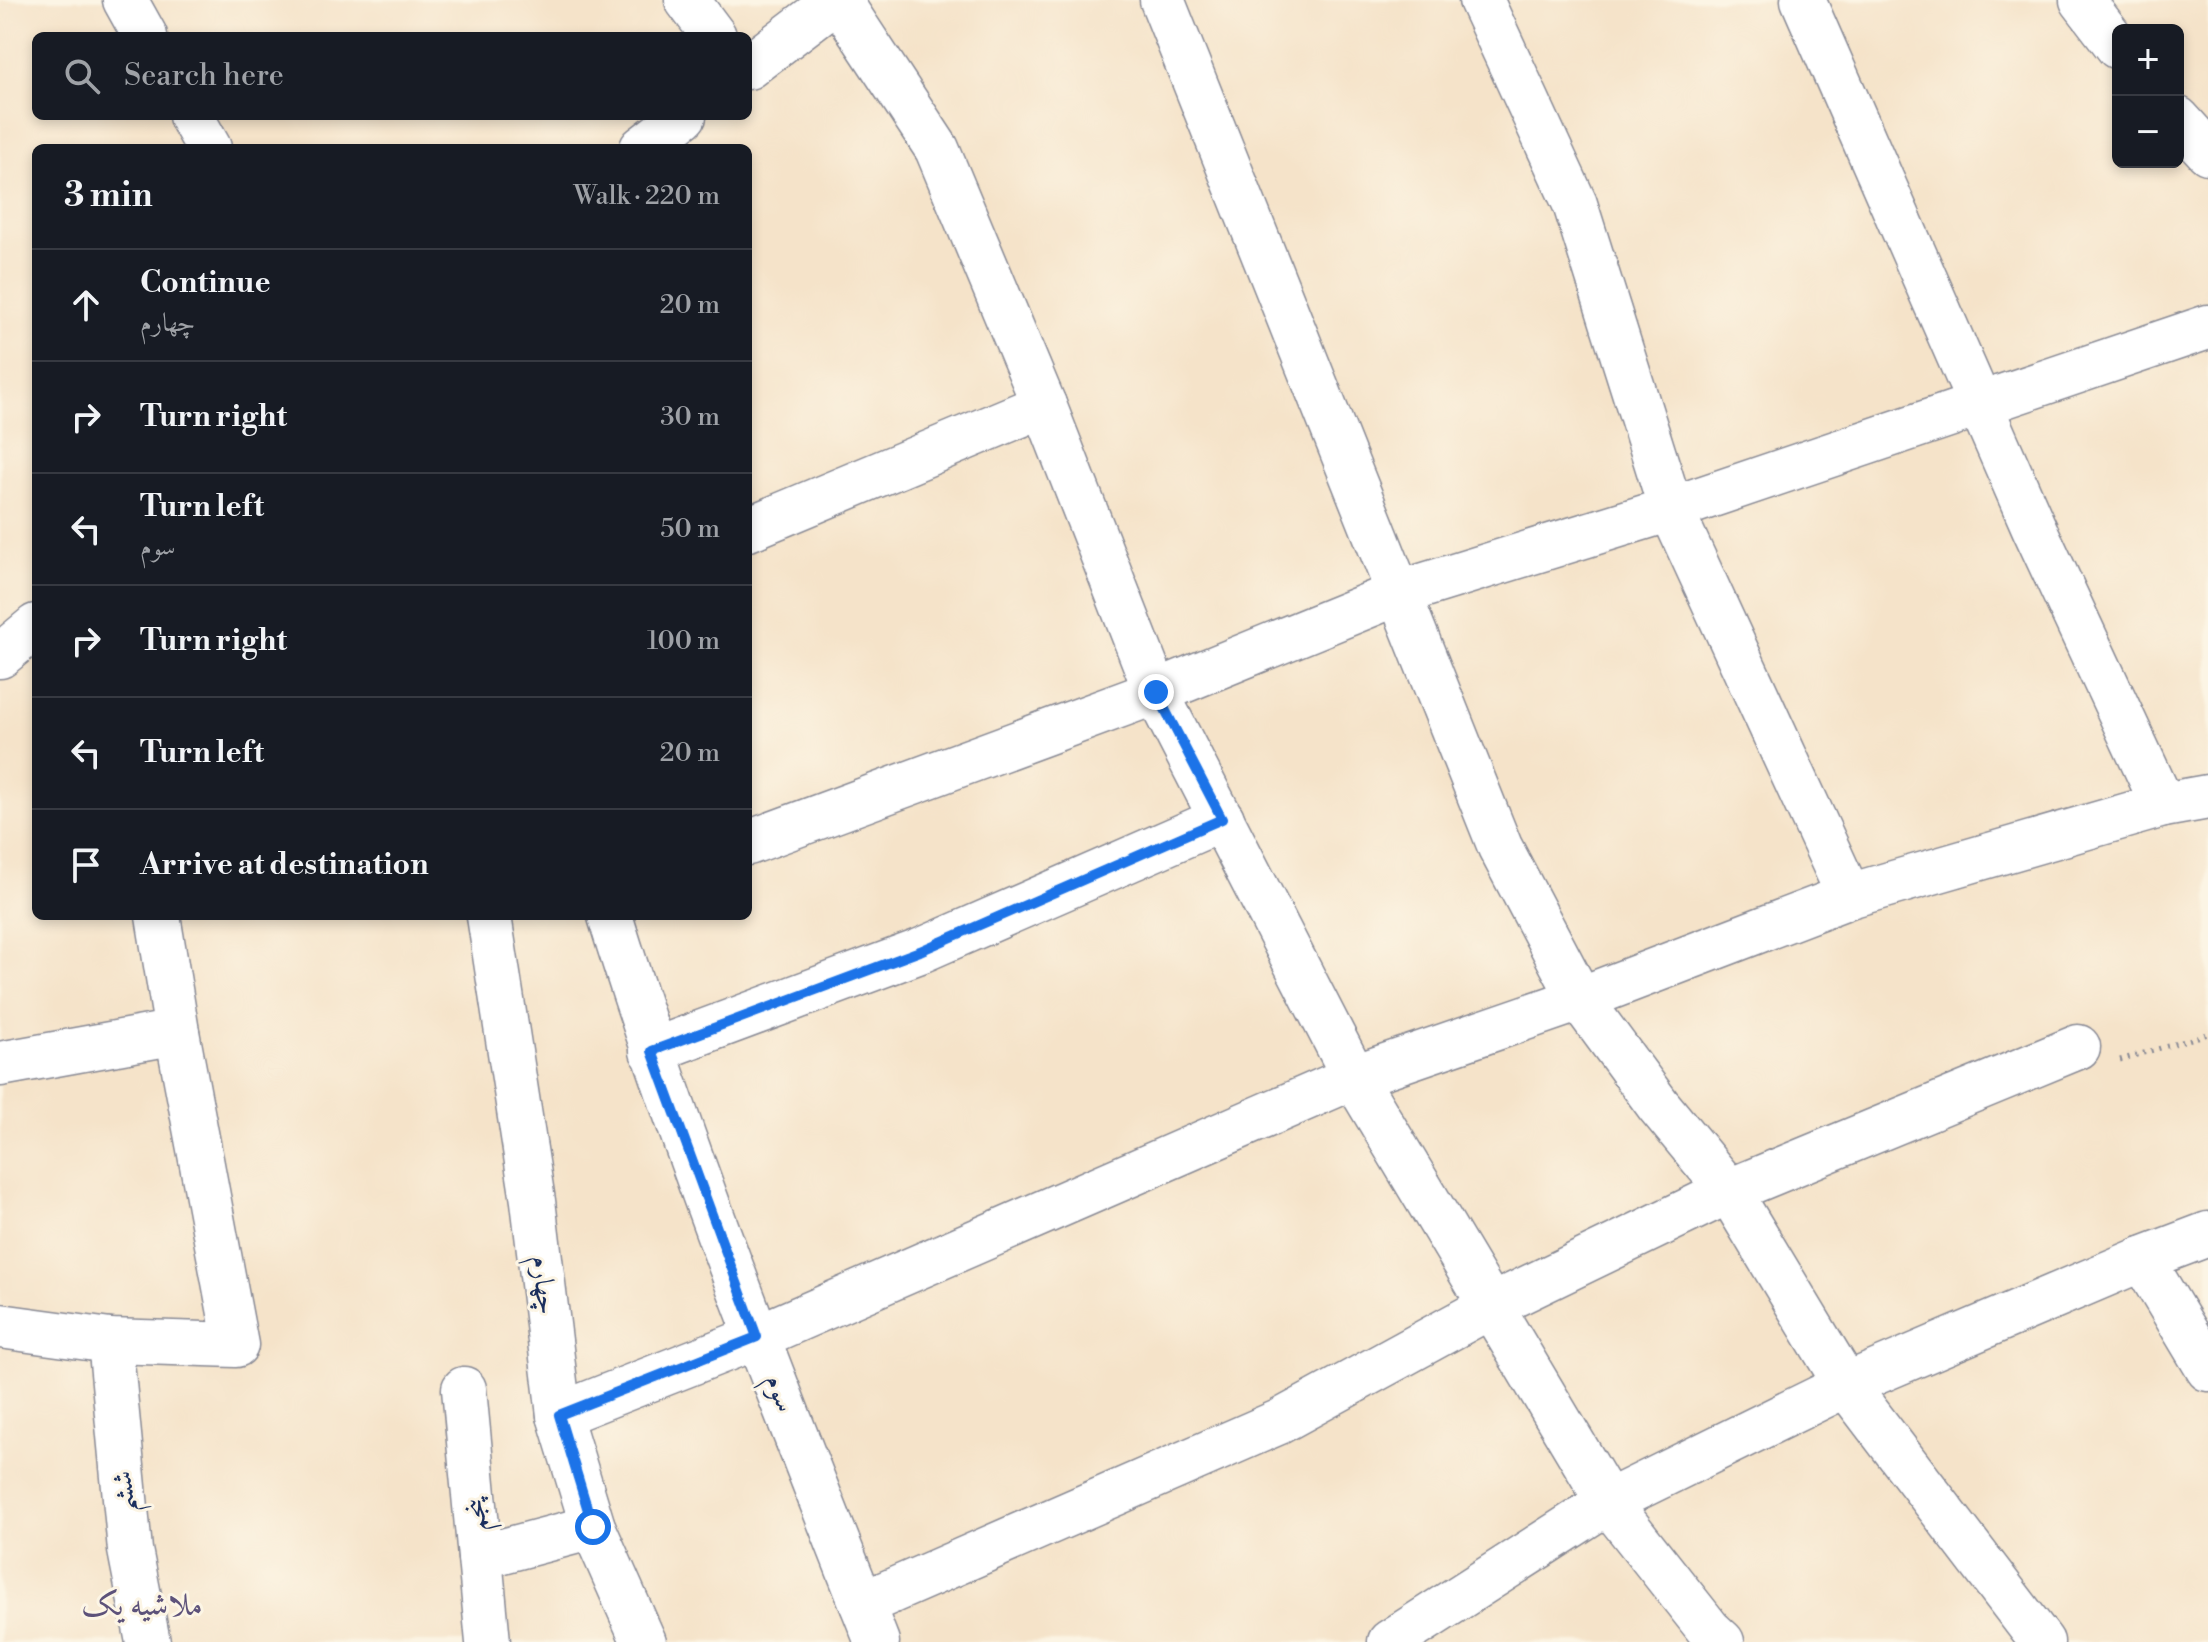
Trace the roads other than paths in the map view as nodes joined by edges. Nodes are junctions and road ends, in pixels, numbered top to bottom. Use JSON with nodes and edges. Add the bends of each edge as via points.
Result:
{"nodes":[{"id":1,"x":125,"y":0,"type":"edge"},
{"id":2,"x":687,"y":0,"type":"edge"},
{"id":3,"x":838,"y":0,"type":"edge"},
{"id":4,"x":1162,"y":0,"type":"edge"},
{"id":5,"x":1481,"y":0,"type":"edge"},
{"id":6,"x":1803,"y":0,"type":"edge"},
{"id":7,"x":2082,"y":0,"type":"edge"},
{"id":8,"x":143,"y":32,"type":"edge"},
{"id":9,"x":711,"y":32,"type":"edge"},
{"id":10,"x":2112,"y":39,"type":"edge"},
{"id":11,"x":752,"y":64,"type":"edge"},
{"id":12,"x":193,"y":120,"type":"edge"},
{"id":13,"x":679,"y":120,"type":"edge"},
{"id":14,"x":2184,"y":126,"type":"edge"},
{"id":15,"x":207,"y":144,"type":"edge"},
{"id":16,"x":647,"y":144,"type":"edge"},
{"id":17,"x":2208,"y":152,"type":"edge"},
{"id":18,"x":2208,"y":327,"type":"edge"},
{"id":19,"x":1980,"y":403,"type":"junction"},
{"id":20,"x":1044,"y":405,"type":"junction"},
{"id":21,"x":1671,"y":509,"type":"junction"},
{"id":22,"x":752,"y":527,"type":"edge"},
{"id":23,"x":1399,"y":593,"type":"junction"},
{"id":24,"x":32,"y":629,"type":"edge"},
{"id":25,"x":0,"y":656,"type":"edge"},
{"id":26,"x":1156,"y":692,"type":"junction"},
{"id":27,"x":2208,"y":797,"type":"edge"},
{"id":28,"x":2163,"y":805,"type":"junction"},
{"id":29,"x":1222,"y":819,"type":"junction"},
{"id":30,"x":752,"y":842,"type":"edge"},
{"id":31,"x":1849,"y":896,"type":"junction"},
{"id":32,"x":159,"y":920,"type":"edge"},
{"id":33,"x":490,"y":920,"type":"edge"},
{"id":34,"x":611,"y":920,"type":"edge"},
{"id":35,"x":1580,"y":999,"type":"junction"},
{"id":36,"x":177,"y":1032,"type":"junction"},
{"id":37,"x":2078,"y":1047,"type":"road end"},
{"id":38,"x":652,"y":1051,"type":"junction"},
{"id":39,"x":0,"y":1064,"type":"edge"},
{"id":40,"x":1354,"y":1077,"type":"junction"},
{"id":41,"x":1729,"y":1191,"type":"junction"},
{"id":42,"x":2208,"y":1234,"type":"edge"},
{"id":43,"x":2142,"y":1259,"type":"junction"},
{"id":44,"x":1493,"y":1305,"type":"junction"},
{"id":45,"x":0,"y":1326,"type":"edge"},
{"id":46,"x":757,"y":1337,"type":"junction"},
{"id":47,"x":110,"y":1341,"type":"junction"},
{"id":48,"x":2208,"y":1369,"type":"edge"},
{"id":49,"x":1846,"y":1385,"type":"junction"},
{"id":50,"x":464,"y":1389,"type":"dead end"},
{"id":51,"x":559,"y":1415,"type":"junction"},
{"id":52,"x":1608,"y":1502,"type":"junction"},
{"id":53,"x":593,"y":1527,"type":"junction"},
{"id":54,"x":480,"y":1557,"type":"junction"},
{"id":55,"x":869,"y":1623,"type":"edge"},
{"id":56,"x":148,"y":1642,"type":"edge"},
{"id":57,"x":488,"y":1642,"type":"edge"},
{"id":58,"x":644,"y":1642,"type":"edge"},
{"id":59,"x":1390,"y":1642,"type":"edge"},
{"id":60,"x":1722,"y":1642,"type":"edge"},
{"id":61,"x":2042,"y":1642,"type":"edge"}],
"edges":[{"from":1,"to":8,"type":"street"},
{"from":2,"to":9,"type":"street"},
{"from":3,"to":11,"type":"street"},
{"from":3,"to":20,"type":"street","via":[[937,149]]},
{"from":4,"to":23,"type":"street"},
{"from":5,"to":21,"type":"street","via":[[1575,204]]},
{"from":6,"to":19,"type":"street"},
{"from":7,"to":10,"type":"street"},
{"from":12,"to":15,"type":"street"},
{"from":13,"to":16,"type":"street"},
{"from":14,"to":17,"type":"street"},
{"from":18,"to":19,"type":"street"},
{"from":19,"to":21,"type":"street"},
{"from":19,"to":28,"type":"street"},
{"from":20,"to":22,"type":"street"},
{"from":20,"to":26,"type":"street"},
{"from":21,"to":23,"type":"street"},
{"from":21,"to":31,"type":"street"},
{"from":23,"to":26,"type":"street"},
{"from":23,"to":35,"type":"street","via":[[1500,847]]},
{"from":24,"to":25,"type":"street"},
{"from":26,"to":29,"type":"street"},
{"from":26,"to":30,"type":"street"},
{"from":27,"to":28,"type":"street"},
{"from":28,"to":31,"type":"street"},
{"from":29,"to":38,"type":"street","via":[[920,951]]},
{"from":29,"to":40,"type":"street"},
{"from":31,"to":35,"type":"street"},
{"from":32,"to":36,"type":"street"},
{"from":33,"to":51,"type":"street","name":"چهارم"},
{"from":34,"to":38,"type":"street","name":"سوم"},
{"from":35,"to":40,"type":"street"},
{"from":35,"to":41,"type":"street"},
{"from":36,"to":39,"type":"street"},
{"from":36,"to":47,"type":"street","via":[[236,1345]]},
{"from":37,"to":41,"type":"street"},
{"from":38,"to":46,"type":"street","name":"سوم"},
{"from":40,"to":44,"type":"street"},
{"from":40,"to":46,"type":"street"},
{"from":41,"to":44,"type":"street"},
{"from":41,"to":49,"type":"street"},
{"from":42,"to":43,"type":"street"},
{"from":43,"to":48,"type":"street"},
{"from":43,"to":49,"type":"street"},
{"from":44,"to":52,"type":"street"},
{"from":44,"to":55,"type":"street","via":[[1279,1422]]},
{"from":45,"to":47,"type":"street"},
{"from":46,"to":51,"type":"street"},
{"from":46,"to":55,"type":"street","name":"سوم"},
{"from":47,"to":56,"type":"street","name":"ششم","via":[[130,1550]]},
{"from":49,"to":52,"type":"street"},
{"from":49,"to":61,"type":"street"},
{"from":50,"to":54,"type":"street","name":"پنجم"},
{"from":51,"to":53,"type":"street","name":"چهارم"},
{"from":52,"to":59,"type":"street"},
{"from":52,"to":60,"type":"street"},
{"from":53,"to":54,"type":"street"},
{"from":53,"to":58,"type":"street","name":"چهارم"},
{"from":54,"to":57,"type":"street","name":"پنجم"}]}
